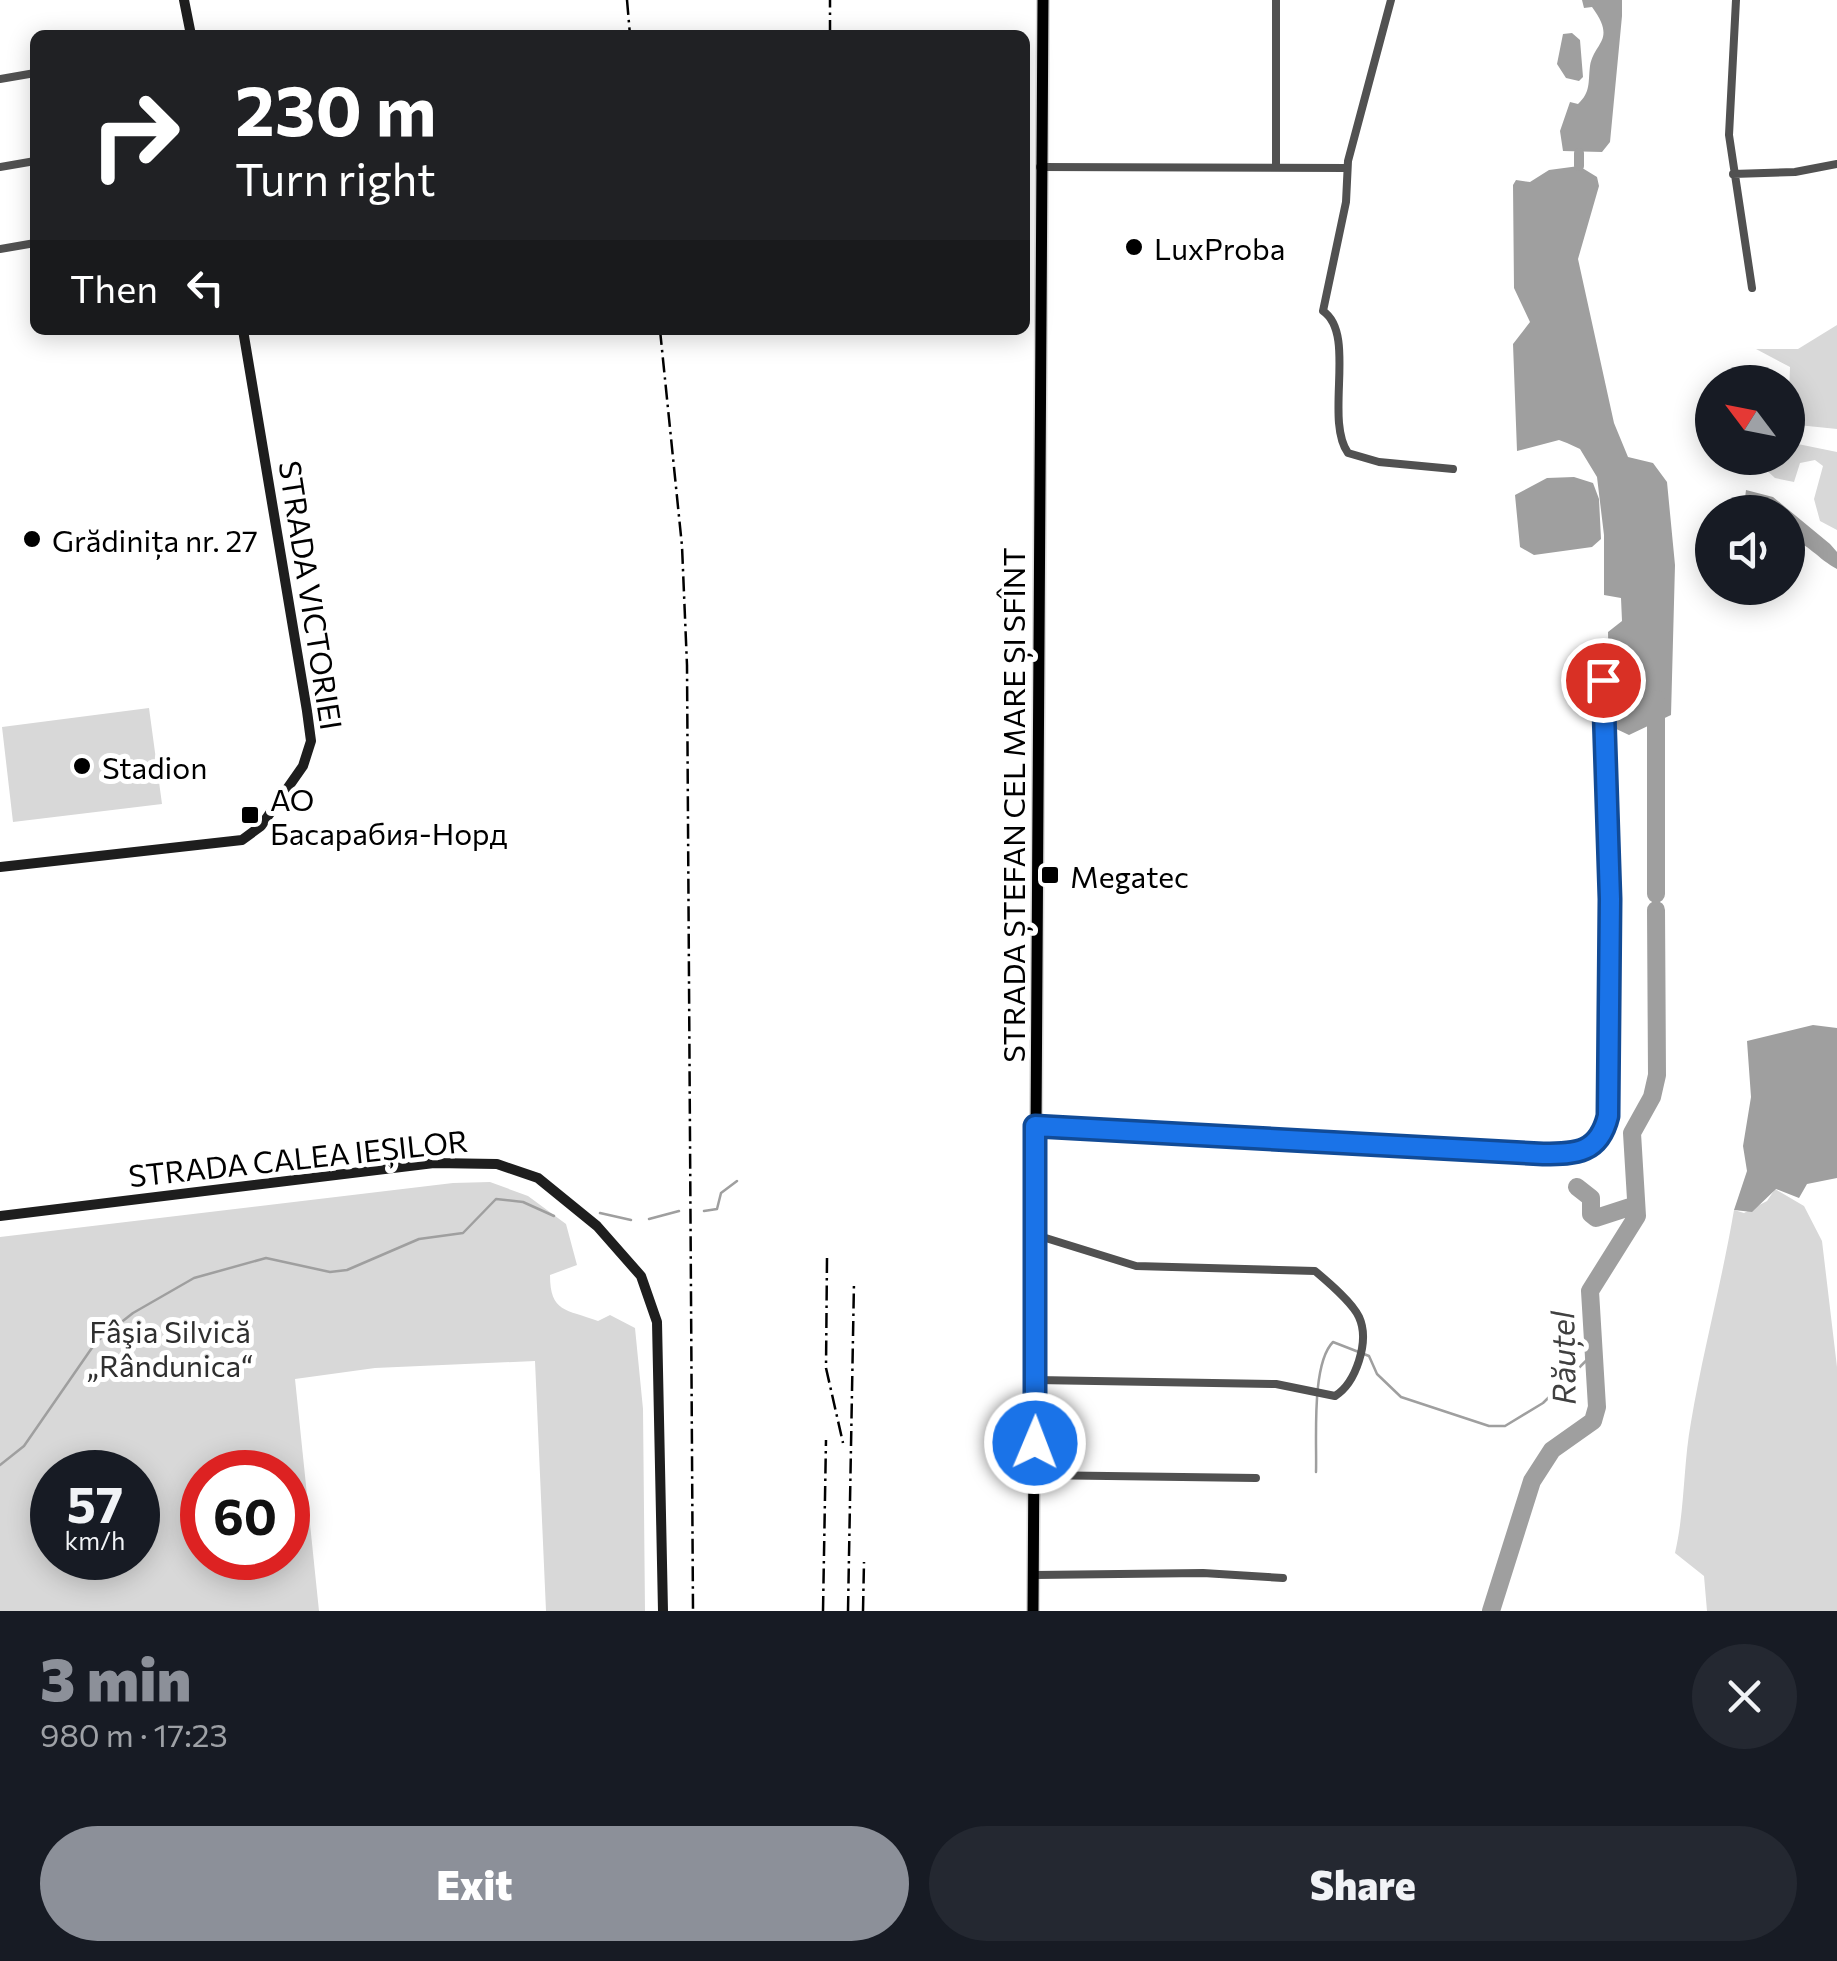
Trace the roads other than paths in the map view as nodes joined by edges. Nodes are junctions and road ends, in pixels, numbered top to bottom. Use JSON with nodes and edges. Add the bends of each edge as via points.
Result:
{"nodes":[{"id":1,"x":184,"y":0,"type":"edge"},
{"id":2,"x":1043,"y":0,"type":"edge"},
{"id":3,"x":1276,"y":0,"type":"edge"},
{"id":4,"x":1391,"y":0,"type":"edge"},
{"id":5,"x":1736,"y":0,"type":"edge"},
{"id":6,"x":190,"y":30,"type":"edge"},
{"id":7,"x":30,"y":74,"type":"edge"},
{"id":8,"x":0,"y":79,"type":"edge"},
{"id":9,"x":30,"y":162,"type":"edge"},
{"id":10,"x":1837,"y":164,"type":"edge"},
{"id":11,"x":1276,"y":165,"type":"junction"},
{"id":12,"x":1040,"y":166,"type":"junction"},
{"id":13,"x":0,"y":168,"type":"edge"},
{"id":14,"x":1347,"y":168,"type":"junction"},
{"id":15,"x":1733,"y":174,"type":"junction"},
{"id":16,"x":30,"y":244,"type":"edge"},
{"id":17,"x":0,"y":249,"type":"edge"},
{"id":18,"x":1752,"y":288,"type":"dead end"},
{"id":19,"x":244,"y":335,"type":"edge"},
{"id":20,"x":1453,"y":469,"type":"dead end"},
{"id":21,"x":1602,"y":644,"type":"dead end"},
{"id":22,"x":0,"y":867,"type":"edge"},
{"id":23,"x":1035,"y":1126,"type":"junction"},
{"id":24,"x":0,"y":1216,"type":"edge"},
{"id":25,"x":1036,"y":1235,"type":"junction"},
{"id":26,"x":1036,"y":1380,"type":"junction"},
{"id":27,"x":1034,"y":1475,"type":"junction"},
{"id":28,"x":1256,"y":1478,"type":"dead end"},
{"id":29,"x":1034,"y":1574,"type":"junction"},
{"id":30,"x":1283,"y":1578,"type":"dead end"},
{"id":31,"x":662,"y":1611,"type":"edge"},
{"id":32,"x":1033,"y":1611,"type":"edge"}],
"edges":[{"from":1,"to":6,"type":"street"},
{"from":2,"to":12,"type":"main road","name":"STRADA ȘTEFAN CEL MARE ȘI SFÎNT"},
{"from":3,"to":11,"type":"street"},
{"from":4,"to":14,"type":"street"},
{"from":5,"to":15,"type":"street"},
{"from":7,"to":8,"type":"street"},
{"from":9,"to":13,"type":"street"},
{"from":10,"to":15,"type":"street"},
{"from":11,"to":12,"type":"street"},
{"from":11,"to":14,"type":"street"},
{"from":12,"to":23,"type":"main road","name":"STRADA ȘTEFAN CEL MARE ȘI SFÎNT"},
{"from":14,"to":20,"type":"street","via":[[1323,311],[1338,336],[1343,446],[1355,457]]},
{"from":15,"to":18,"type":"street"},
{"from":16,"to":17,"type":"street"},
{"from":19,"to":22,"type":"street","name":"STRADA VICTORIEI","via":[[308,712],[308,756],[262,826],[242,840]]},
{"from":21,"to":23,"type":"street","via":[[1608,1116],[1597,1144],[1543,1154]]},
{"from":23,"to":25,"type":"main road","name":"STRADA ȘTEFAN CEL MARE ȘI SFÎNT"},
{"from":24,"to":31,"type":"street","name":"STRADA CALEA IEȘILOR","via":[[434,1163],[497,1164],[538,1178],[633,1262],[655,1308]]},
{"from":25,"to":26,"type":"main road","name":"STRADA ȘTEFAN CEL MARE ȘI SFÎNT"},
{"from":25,"to":26,"type":"street","via":[[1136,1266],[1315,1271],[1360,1320],[1355,1372],[1335,1396],[1276,1384]]},
{"from":26,"to":27,"type":"main road","name":"STRADA ȘTEFAN CEL MARE ȘI SFÎNT"},
{"from":27,"to":28,"type":"street"},
{"from":27,"to":29,"type":"main road","name":"STRADA ȘTEFAN CEL MARE ȘI SFÎNT"},
{"from":29,"to":30,"type":"street"},
{"from":29,"to":32,"type":"main road","name":"STRADA ȘTEFAN CEL MARE ȘI SFÎNT"}]}
